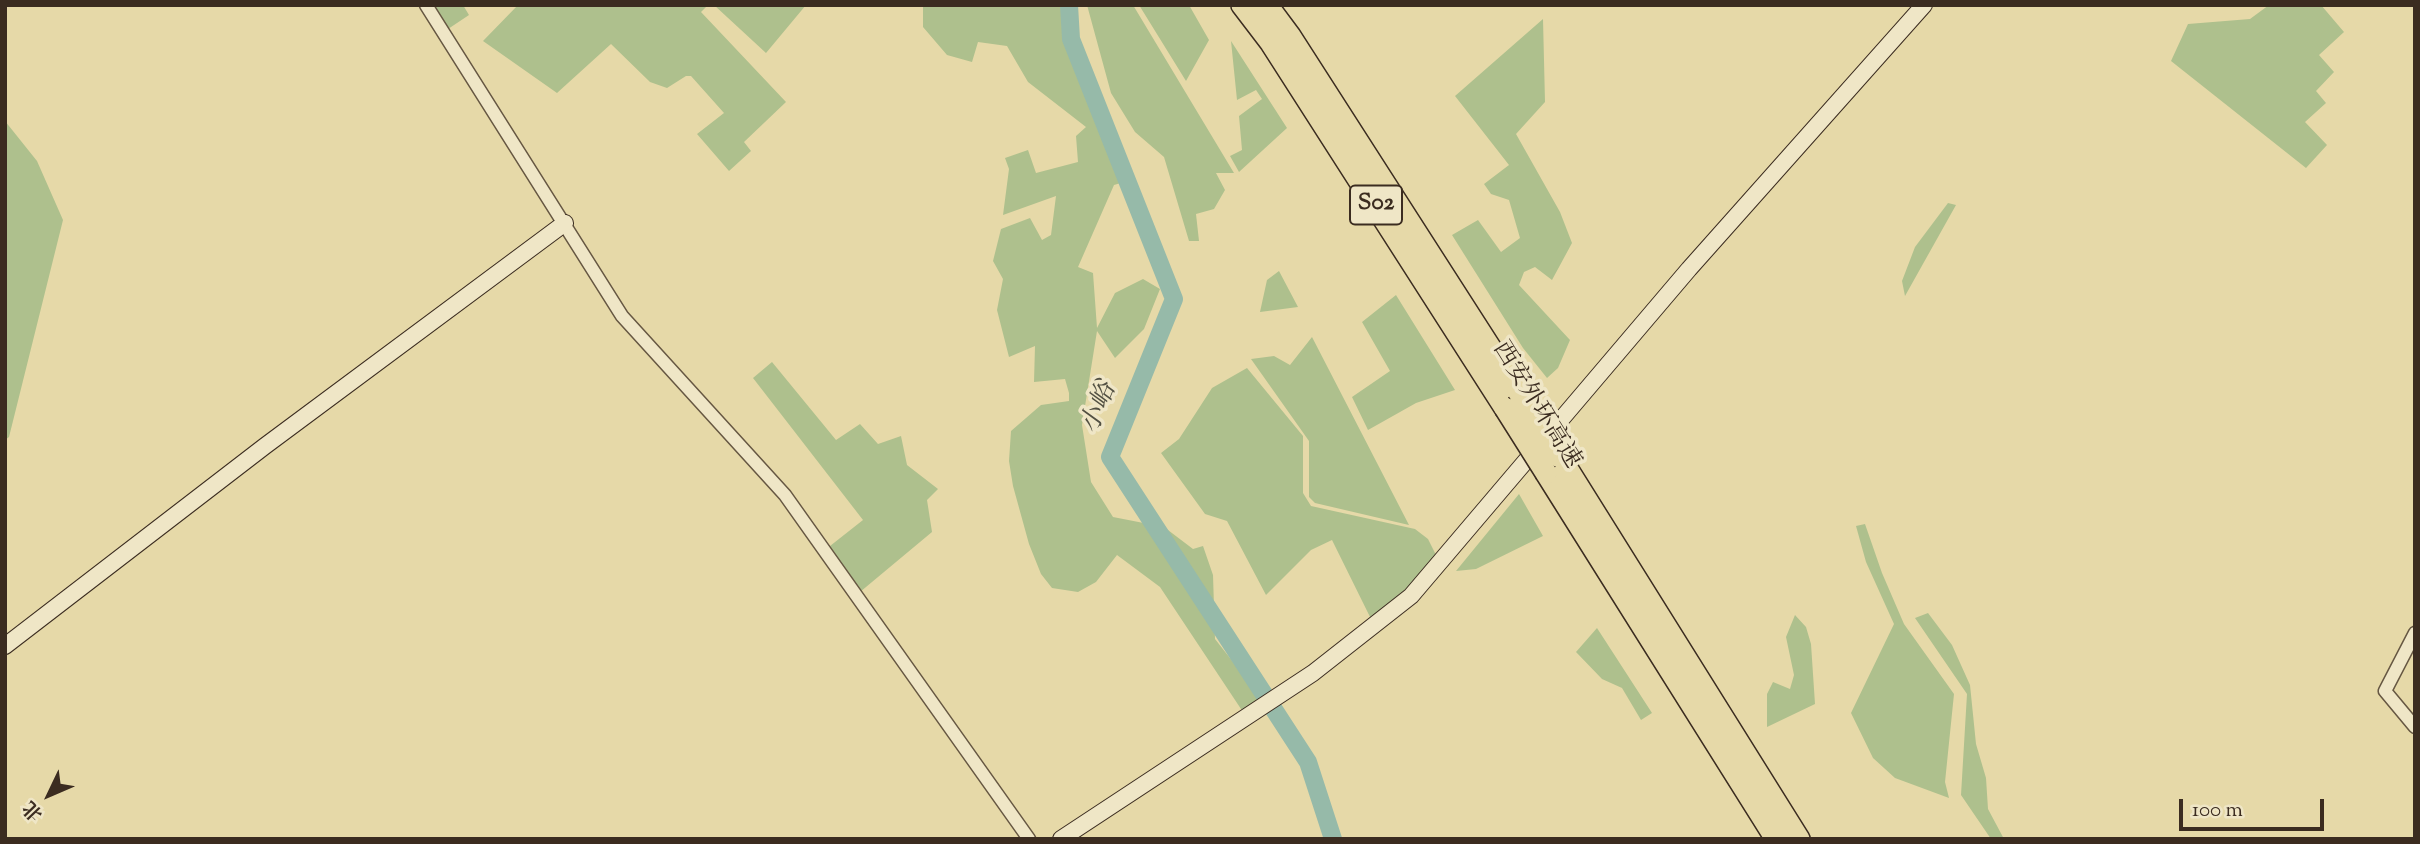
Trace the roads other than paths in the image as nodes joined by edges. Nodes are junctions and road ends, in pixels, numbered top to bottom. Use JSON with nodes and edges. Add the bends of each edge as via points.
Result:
{"nodes":[{"id":1,"x":426,"y":5,"type":"edge"},
{"id":2,"x":1242,"y":5,"type":"edge"},
{"id":3,"x":1267,"y":5,"type":"edge"},
{"id":4,"x":1924,"y":5,"type":"edge"},
{"id":5,"x":565,"y":223,"type":"junction"},
{"id":6,"x":1511,"y":399,"type":"junction"},
{"id":7,"x":1553,"y":465,"type":"junction"},
{"id":8,"x":2415,"y":633,"type":"edge"},
{"id":9,"x":5,"y":646,"type":"edge"},
{"id":10,"x":2415,"y":727,"type":"edge"},
{"id":11,"x":1029,"y":839,"type":"edge"},
{"id":12,"x":1061,"y":839,"type":"edge"},
{"id":13,"x":1776,"y":839,"type":"edge"},
{"id":14,"x":1799,"y":839,"type":"edge"}],
"edges":[{"from":1,"to":5,"type":"street"},
{"from":2,"to":6,"type":"highway","name":"西安外环高速","number":"S02"},
{"from":3,"to":6,"type":"highway","name":"西安外环高速","number":"S02","via":[[1298,47]]},
{"from":4,"to":12,"type":"street","via":[[1689,269],[1411,596],[1313,673]]},
{"from":5,"to":9,"type":"street"},
{"from":5,"to":11,"type":"street","via":[[622,316],[785,495]]},
{"from":6,"to":7,"type":"highway","name":"西安外环高速","number":"S02","bridge":true},
{"from":7,"to":13,"type":"highway","name":"西安外环高速","number":"S02"},
{"from":7,"to":14,"type":"highway","name":"西安外环高速","number":"S02"},
{"from":8,"to":10,"type":"street","via":[[2385,691]]}]}
